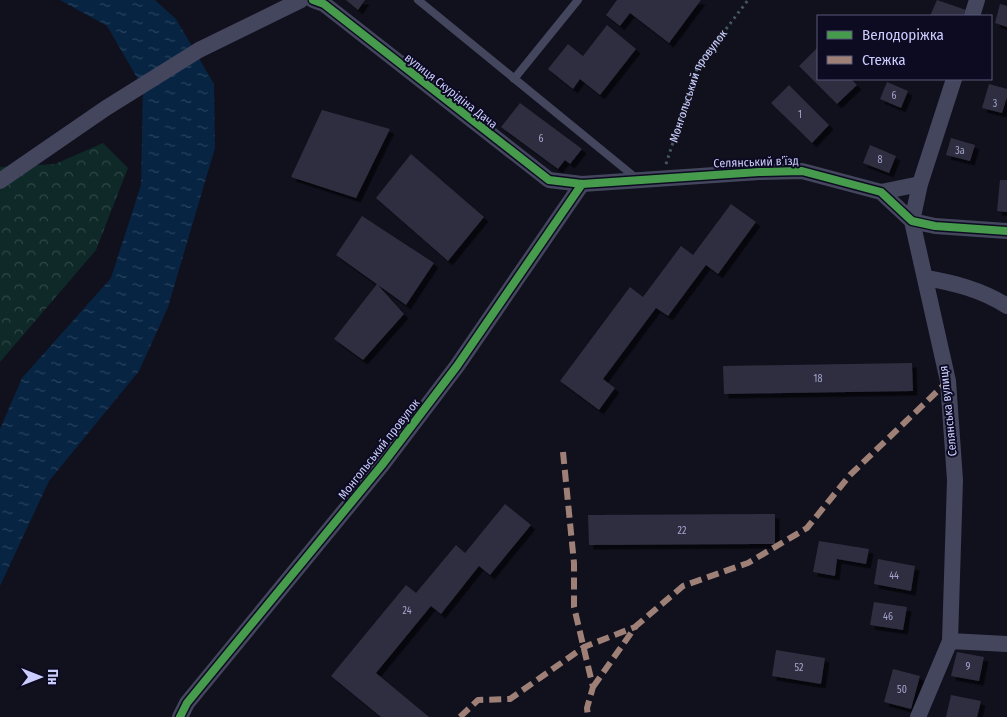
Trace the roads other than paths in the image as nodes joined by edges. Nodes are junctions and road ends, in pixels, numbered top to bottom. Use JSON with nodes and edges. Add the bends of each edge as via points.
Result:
{"nodes":[{"id":1,"x":301,"y":0,"type":"edge"},
{"id":2,"x":313,"y":0,"type":"edge"},
{"id":3,"x":418,"y":0,"type":"edge"},
{"id":4,"x":578,"y":0,"type":"edge"},
{"id":5,"x":977,"y":0,"type":"edge"},
{"id":6,"x":972,"y":15,"type":"edge"},
{"id":7,"x":514,"y":78,"type":"junction"},
{"id":8,"x":954,"y":80,"type":"edge"},
{"id":9,"x":0,"y":181,"type":"edge"},
{"id":10,"x":639,"y":181,"type":"junction"},
{"id":11,"x":582,"y":184,"type":"junction"},
{"id":12,"x":920,"y":184,"type":"junction"},
{"id":13,"x":881,"y":192,"type":"junction"},
{"id":14,"x":912,"y":221,"type":"junction"},
{"id":15,"x":1007,"y":231,"type":"edge"},
{"id":16,"x":926,"y":278,"type":"junction"},
{"id":17,"x":1007,"y":306,"type":"edge"},
{"id":18,"x":950,"y":641,"type":"junction"},
{"id":19,"x":1007,"y":644,"type":"edge"},
{"id":20,"x":180,"y":717,"type":"edge"},
{"id":21,"x":918,"y":717,"type":"edge"}],
"edges":[{"from":1,"to":9,"type":"street","via":[[199,50],[106,108]]},
{"from":2,"to":11,"type":"street","name":"вулиця Скурідіна Дача","via":[[324,4],[549,180]]},
{"from":3,"to":7,"type":"lane"},
{"from":4,"to":7,"type":"lane"},
{"from":5,"to":6,"type":"street"},
{"from":7,"to":10,"type":"lane"},
{"from":8,"to":12,"type":"street","name":"Селянська вулиця"},
{"from":10,"to":11,"type":"street","name":"Селянський вʼїзд"},
{"from":10,"to":13,"type":"street","name":"Селянський вʼїзд","via":[[802,171]]},
{"from":11,"to":20,"type":"street","name":"Монгольський провулок","via":[[457,366],[382,464],[186,703]]},
{"from":12,"to":13,"type":"street","name":"Селянський вʼїзд"},
{"from":12,"to":14,"type":"street","name":"Селянська вулиця"},
{"from":13,"to":14,"type":"street","name":"Селянський вʼїзд"},
{"from":14,"to":15,"type":"street","via":[[935,226]]},
{"from":14,"to":16,"type":"street","name":"Селянська вулиця"},
{"from":16,"to":17,"type":"street","via":[[954,283]]},
{"from":16,"to":18,"type":"street","name":"Селянська вулиця","via":[[948,381],[955,480]]},
{"from":18,"to":19,"type":"street"},
{"from":18,"to":21,"type":"street","name":"Селянська вулиця"}]}
